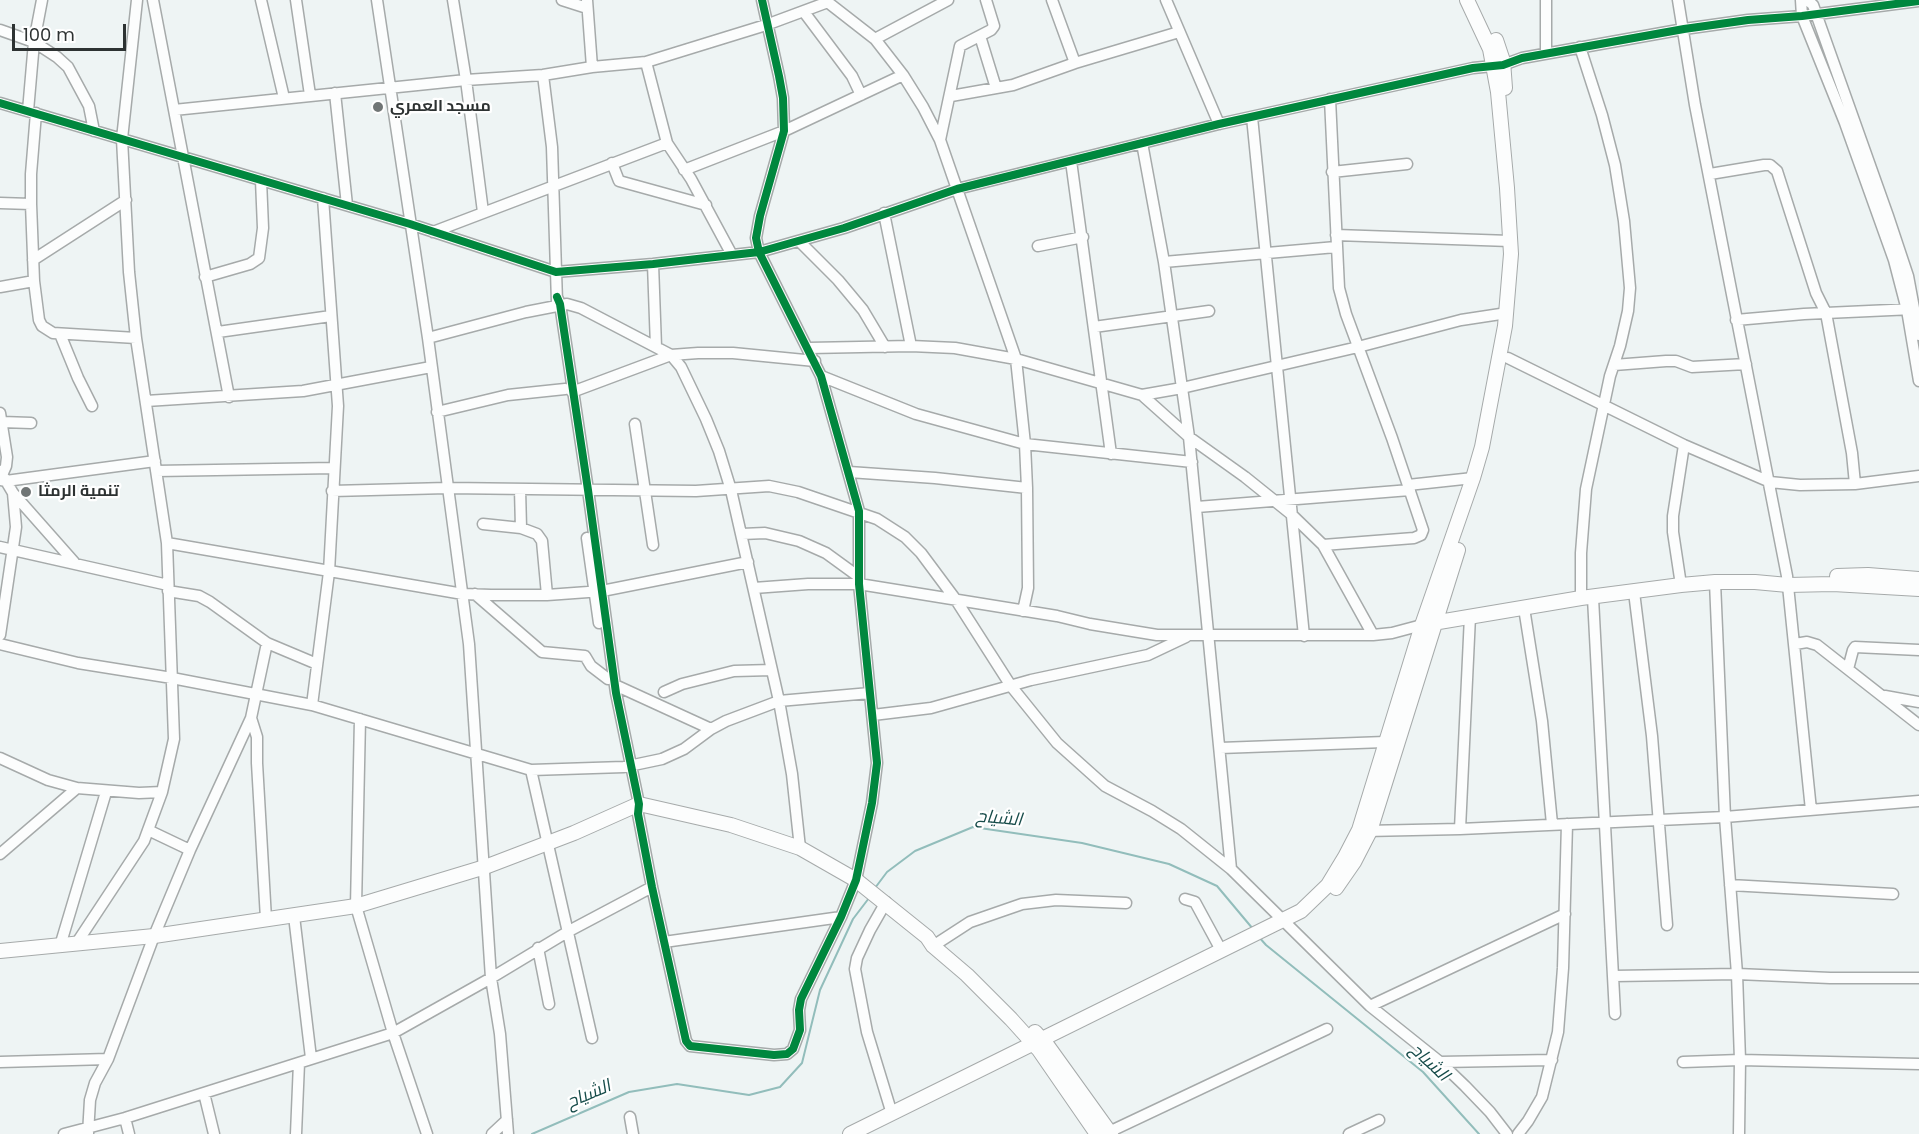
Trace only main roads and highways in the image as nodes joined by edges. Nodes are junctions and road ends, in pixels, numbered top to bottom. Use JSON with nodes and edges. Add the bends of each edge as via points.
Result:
{"nodes":[{"id":1,"x":1467,"y":0,"type":"edge"},
{"id":2,"x":1476,"y":0,"type":"edge"},
{"id":3,"x":1497,"y":62,"type":"junction"},
{"id":4,"x":1512,"y":233,"type":"junction"},
{"id":5,"x":1919,"y":579,"type":"edge"},
{"id":6,"x":1787,"y":581,"type":"junction"},
{"id":7,"x":1919,"y":589,"type":"edge"},
{"id":8,"x":1444,"y":597,"type":"junction"},
{"id":9,"x":1466,"y":617,"type":"junction"},
{"id":10,"x":1428,"y":624,"type":"junction"},
{"id":11,"x":1364,"y":830,"type":"junction"},
{"id":12,"x":1251,"y":939,"type":"junction"},
{"id":13,"x":0,"y":951,"type":"edge"},
{"id":14,"x":1040,"y":1044,"type":"junction"},
{"id":15,"x":1106,"y":1133,"type":"edge"},
{"id":16,"x":850,"y":1134,"type":"edge"},
{"id":17,"x":870,"y":1134,"type":"edge"}],
"edges":[{"from":1,"to":3,"type":"main road"},
{"from":2,"to":3,"type":"main road","via":[[1495,37]]},
{"from":3,"to":4,"type":"main road"},
{"from":4,"to":8,"type":"main road","via":[[1517,276],[1494,434]]},
{"from":4,"to":10,"type":"main road","via":[[1507,313],[1492,400],[1473,478]]},
{"from":5,"to":6,"type":"main road","via":[[1868,575]]},
{"from":6,"to":7,"type":"main road"},
{"from":6,"to":9,"type":"main road","via":[[1681,585]]},
{"from":8,"to":9,"type":"main road","via":[[1452,609]]},
{"from":8,"to":10,"type":"main road"},
{"from":9,"to":10,"type":"main road"},
{"from":10,"to":11,"type":"main road"},
{"from":10,"to":11,"type":"main road","via":[[1385,742]]},
{"from":11,"to":12,"type":"main road","via":[[1328,885],[1280,926]]},
{"from":12,"to":14,"type":"main road"},
{"from":12,"to":14,"type":"main road","via":[[1221,950]]},
{"from":13,"to":14,"type":"main road","via":[[154,936],[356,906],[485,867],[636,808],[731,825],[800,848],[884,901],[987,983]]},
{"from":14,"to":15,"type":"main road"},
{"from":14,"to":16,"type":"main road"},
{"from":14,"to":17,"type":"main road"}]}
